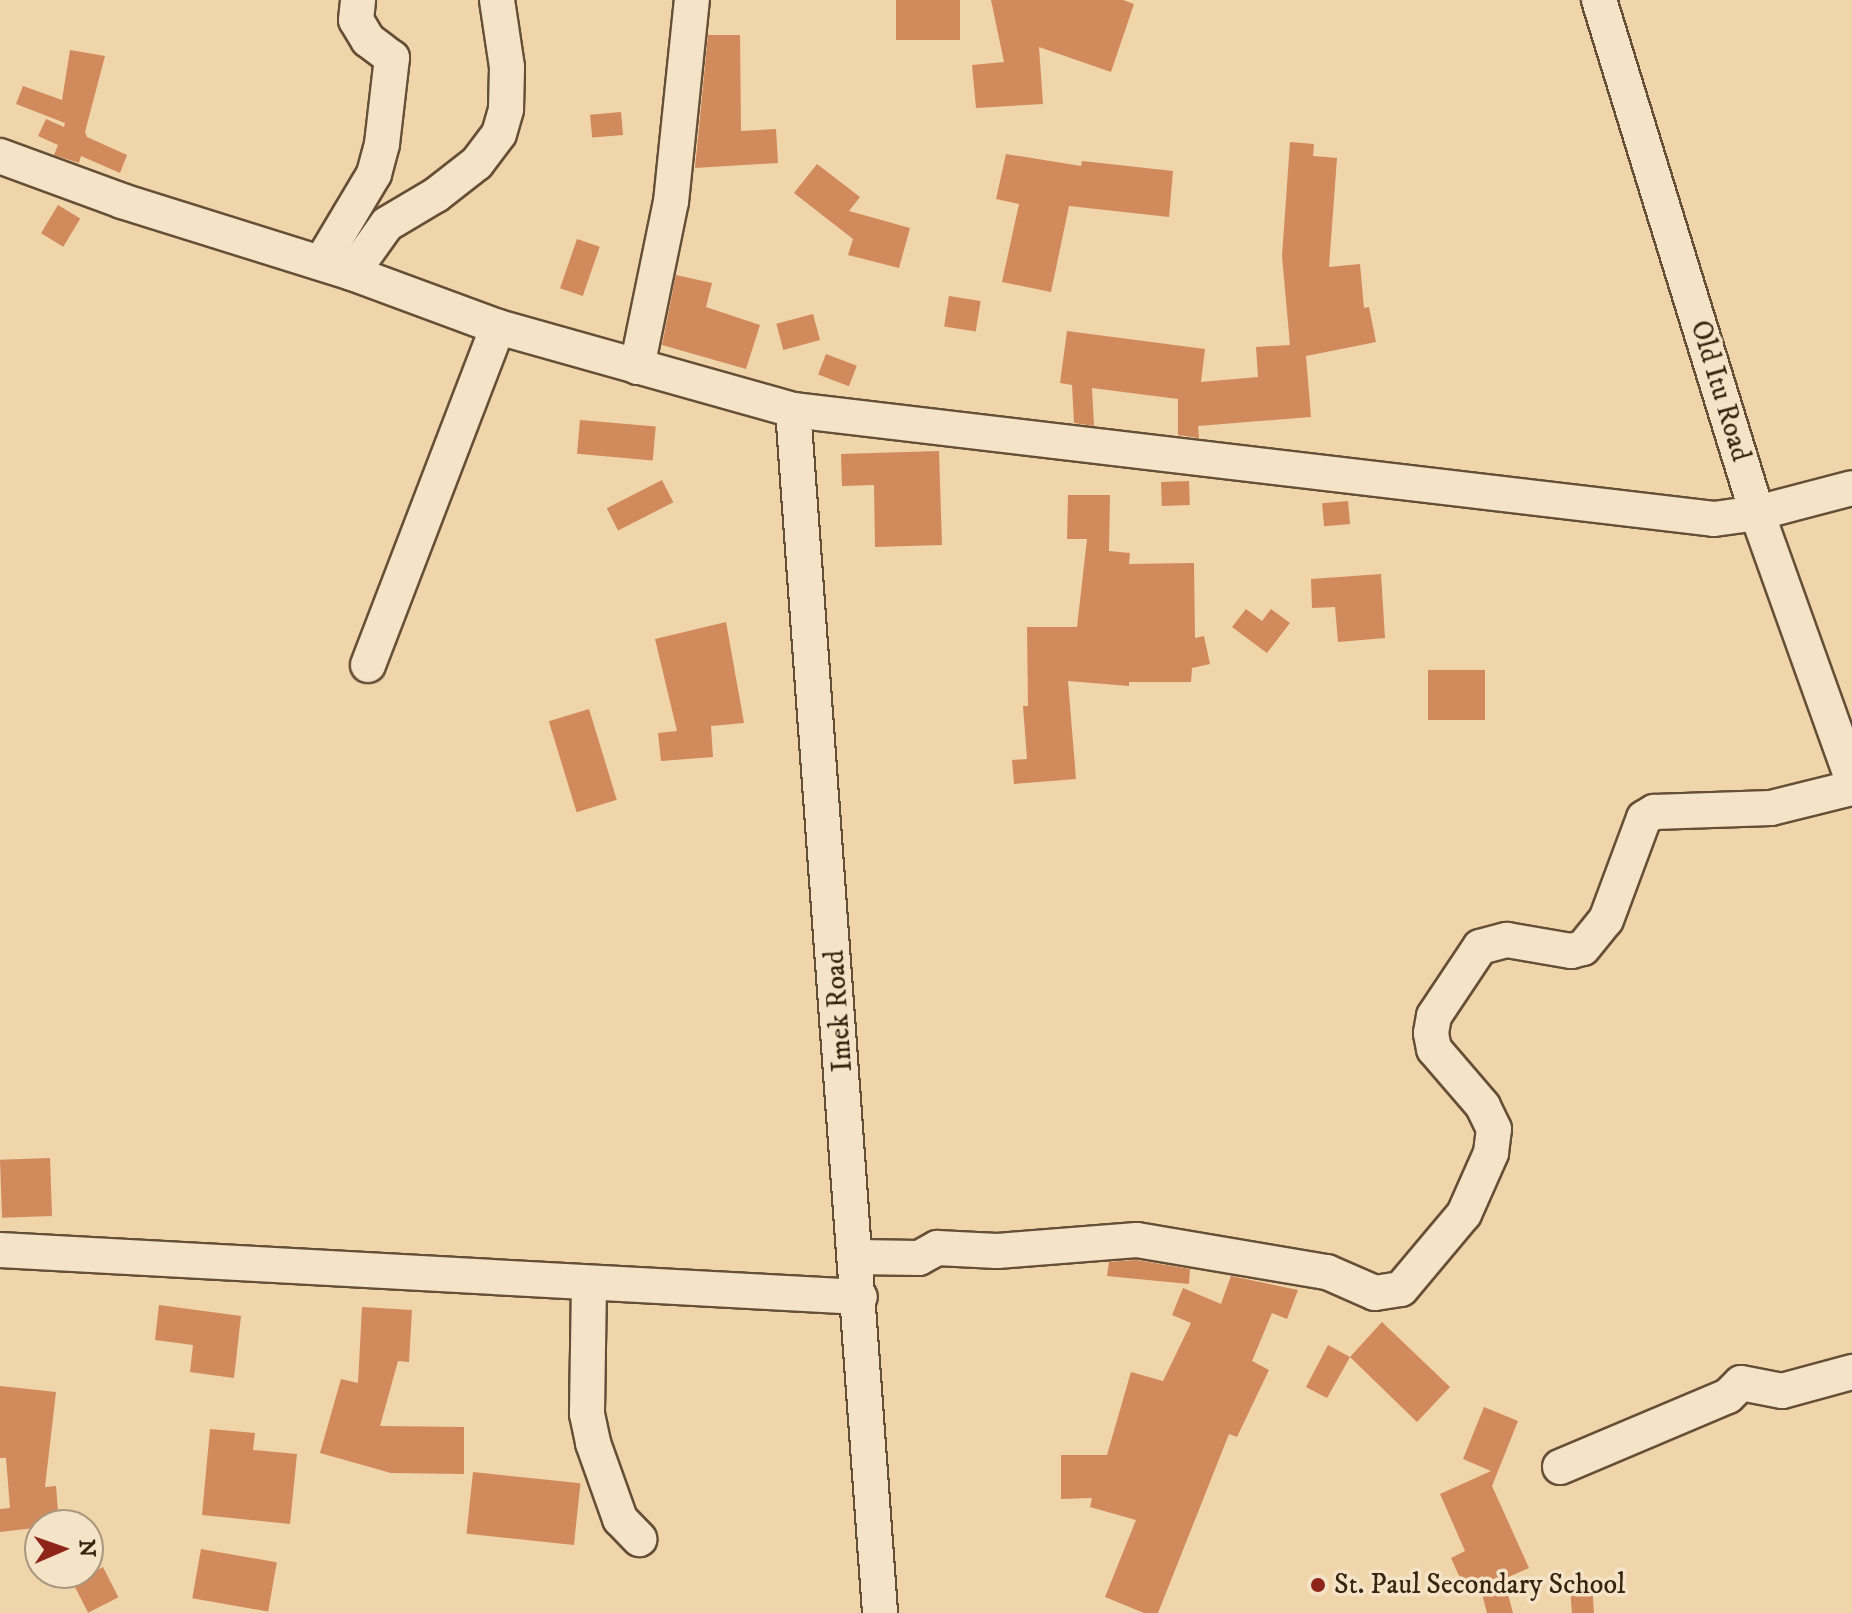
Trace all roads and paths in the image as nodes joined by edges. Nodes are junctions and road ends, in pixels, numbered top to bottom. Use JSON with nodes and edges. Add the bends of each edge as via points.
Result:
{"nodes":[{"id":1,"x":358,"y":0,"type":"edge"},
{"id":2,"x":497,"y":0,"type":"edge"},
{"id":3,"x":692,"y":0,"type":"edge"},
{"id":4,"x":1599,"y":0,"type":"edge"},
{"id":5,"x":0,"y":156,"type":"edge"},
{"id":6,"x":337,"y":268,"type":"junction"},
{"id":7,"x":498,"y":327,"type":"junction"},
{"id":8,"x":637,"y":367,"type":"junction"},
{"id":9,"x":793,"y":410,"type":"junction"},
{"id":10,"x":1852,"y":488,"type":"edge"},
{"id":11,"x":1757,"y":513,"type":"junction"},
{"id":12,"x":368,"y":665,"type":"dead end"},
{"id":13,"x":1852,"y":779,"type":"edge"},
{"id":14,"x":1852,"y":788,"type":"edge"},
{"id":15,"x":0,"y":1250,"type":"edge"},
{"id":16,"x":857,"y":1257,"type":"junction"},
{"id":17,"x":589,"y":1284,"type":"junction"},
{"id":18,"x":860,"y":1297,"type":"junction"},
{"id":19,"x":1852,"y":1372,"type":"edge"},
{"id":20,"x":1560,"y":1467,"type":"dead end"},
{"id":21,"x":639,"y":1539,"type":"dead end"},
{"id":22,"x":880,"y":1613,"type":"edge"}],
"edges":[{"from":1,"to":6,"type":"street","via":[[356,20],[392,58],[382,144]]},
{"from":2,"to":6,"type":"street","via":[[507,67],[499,134],[467,171],[387,224]]},
{"from":3,"to":8,"type":"street","via":[[671,202]]},
{"from":4,"to":11,"type":"street","name":"Old Itu Road"},
{"from":5,"to":6,"type":"street","via":[[122,201]]},
{"from":6,"to":7,"type":"street"},
{"from":7,"to":8,"type":"street"},
{"from":7,"to":12,"type":"street"},
{"from":8,"to":9,"type":"street"},
{"from":9,"to":11,"type":"street","via":[[1714,519]]},
{"from":9,"to":16,"type":"street","name":"Imek Road"},
{"from":10,"to":11,"type":"street"},
{"from":11,"to":13,"type":"street","name":"Old Itu Road"},
{"from":14,"to":16,"type":"street","via":[[1771,808],[1654,812],[1644,818],[1606,920],[1583,948],[1571,951],[1507,940],[1480,947],[1434,1016],[1431,1033],[1434,1049],[1483,1106],[1494,1129],[1491,1153],[1464,1214],[1401,1289],[1375,1293],[1327,1272],[1137,1240],[997,1251],[937,1248],[919,1258]]},
{"from":15,"to":17,"type":"street"},
{"from":16,"to":18,"type":"street","name":"Imek Road"},
{"from":17,"to":18,"type":"street"},
{"from":17,"to":21,"type":"street","via":[[587,1414],[615,1507]]},
{"from":18,"to":22,"type":"street","name":"Imek Road"},
{"from":19,"to":20,"type":"street","via":[[1782,1391],[1741,1383],[1728,1396]]}]}
